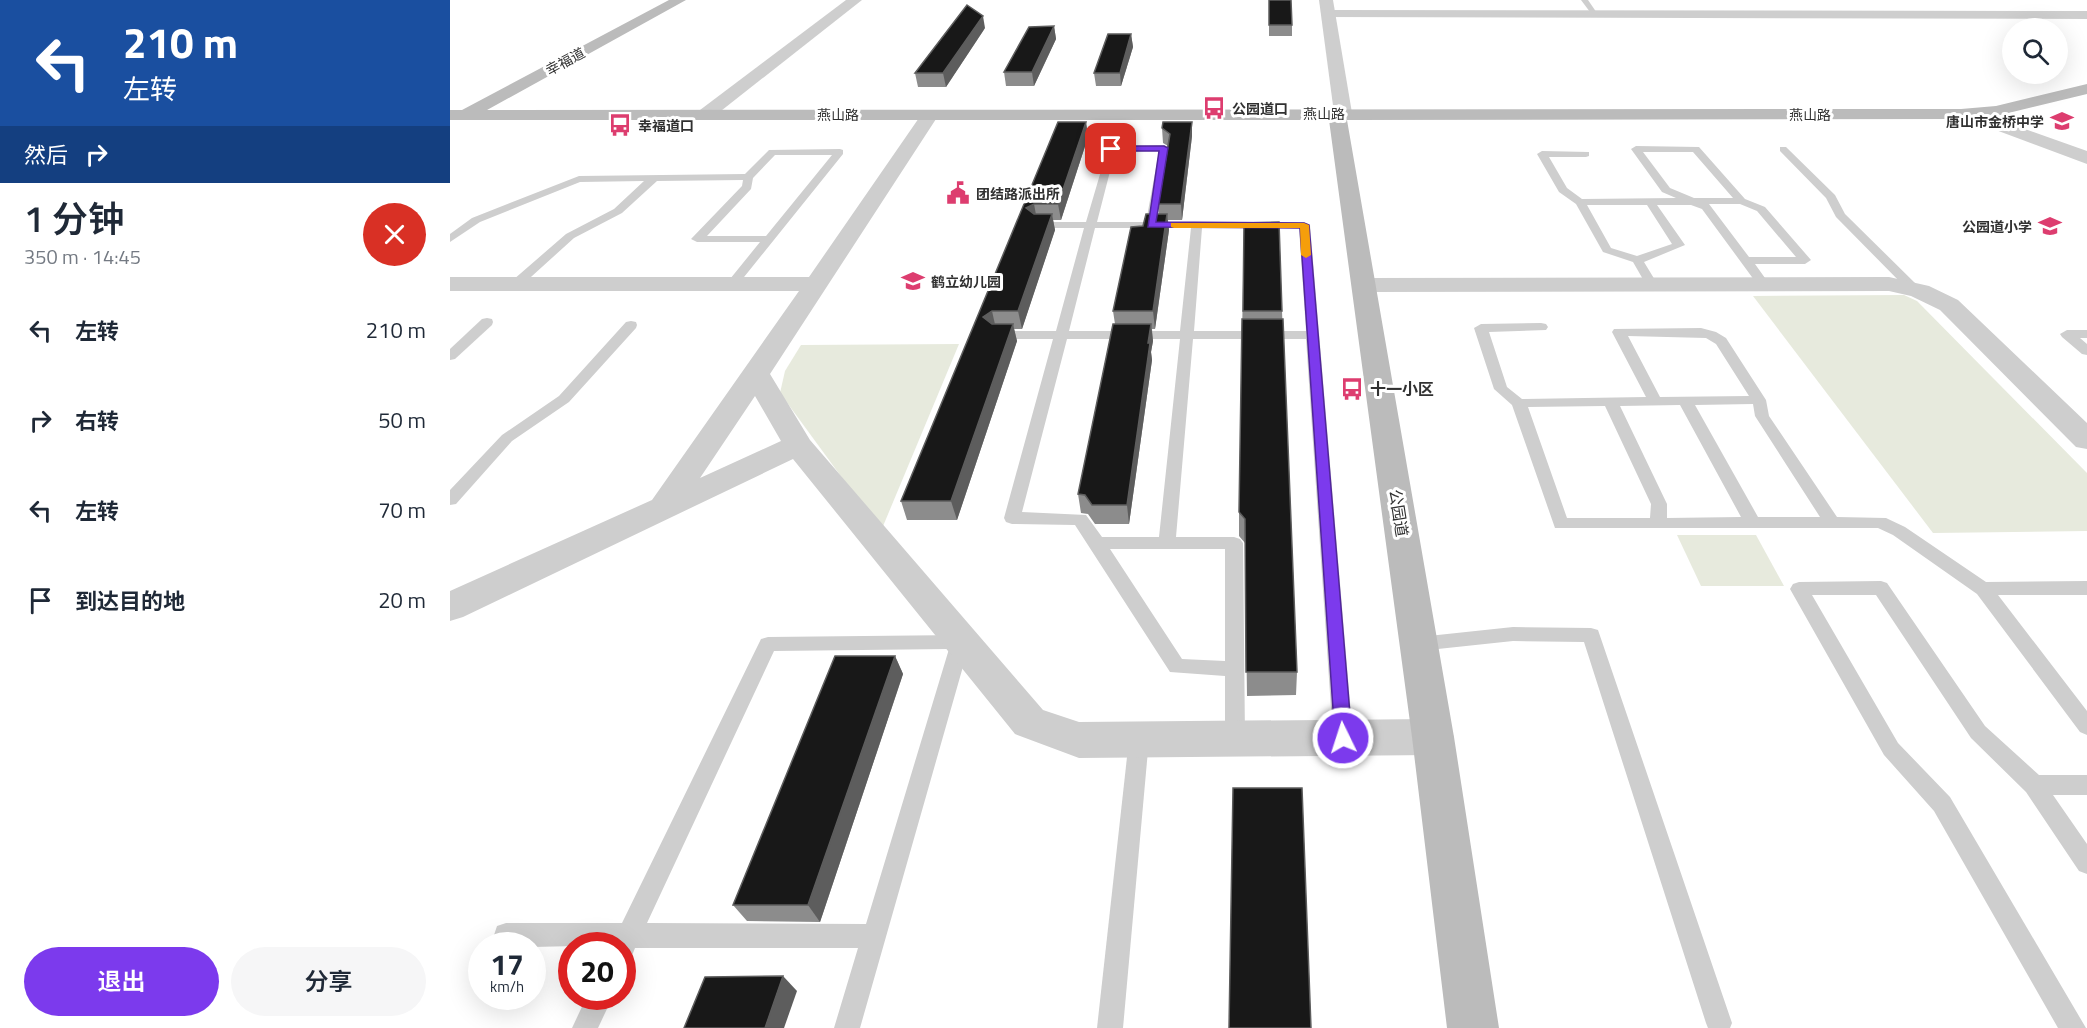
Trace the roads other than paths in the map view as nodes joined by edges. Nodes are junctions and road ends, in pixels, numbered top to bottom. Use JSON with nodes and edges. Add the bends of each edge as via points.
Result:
{"nodes":[{"id":1,"x":668,"y":0,"type":"edge"},
{"id":2,"x":679,"y":0,"type":"edge"},
{"id":3,"x":855,"y":0,"type":"edge"},
{"id":4,"x":1584,"y":0,"type":"edge"},
{"id":5,"x":1327,"y":7,"type":"edge"},
{"id":6,"x":1596,"y":14,"type":"junction"},
{"id":7,"x":2087,"y":15,"type":"edge"},
{"id":8,"x":2087,"y":89,"type":"edge"},
{"id":9,"x":2087,"y":96,"type":"edge"},
{"id":10,"x":706,"y":114,"type":"junction"},
{"id":11,"x":453,"y":116,"type":"edge"},
{"id":12,"x":1340,"y":116,"type":"junction"},
{"id":13,"x":927,"y":119,"type":"junction"},
{"id":14,"x":1983,"y":119,"type":"junction"},
{"id":15,"x":1783,"y":149,"type":"dead end"},
{"id":16,"x":1586,"y":154,"type":"dead end"},
{"id":17,"x":2087,"y":158,"type":"edge"},
{"id":18,"x":748,"y":177,"type":"junction"},
{"id":19,"x":654,"y":178,"type":"junction"},
{"id":20,"x":1741,"y":201,"type":"junction"},
{"id":21,"x":1580,"y":202,"type":"junction"},
{"id":22,"x":1650,"y":202,"type":"junction"},
{"id":23,"x":1692,"y":202,"type":"junction"},
{"id":24,"x":1037,"y":225,"type":"edge"},
{"id":25,"x":1090,"y":225,"type":"junction"},
{"id":26,"x":1151,"y":225,"type":"junction"},
{"id":27,"x":1197,"y":225,"type":"junction"},
{"id":28,"x":450,"y":239,"type":"edge"},
{"id":29,"x":769,"y":240,"type":"junction"},
{"id":30,"x":1637,"y":260,"type":"junction"},
{"id":31,"x":1746,"y":261,"type":"junction"},
{"id":32,"x":450,"y":284,"type":"edge"},
{"id":33,"x":517,"y":284,"type":"junction"},
{"id":34,"x":732,"y":284,"type":"junction"},
{"id":35,"x":816,"y":284,"type":"junction"},
{"id":36,"x":1364,"y":285,"type":"junction"},
{"id":37,"x":1652,"y":285,"type":"junction"},
{"id":38,"x":1764,"y":285,"type":"junction"},
{"id":39,"x":1912,"y":287,"type":"junction"},
{"id":40,"x":487,"y":322,"type":"dead end"},
{"id":41,"x":631,"y":326,"type":"dead end"},
{"id":42,"x":1541,"y":327,"type":"dead end"},
{"id":43,"x":2087,"y":334,"type":"edge"},
{"id":44,"x":996,"y":335,"type":"edge"},
{"id":45,"x":1060,"y":335,"type":"junction"},
{"id":46,"x":1187,"y":335,"type":"junction"},
{"id":47,"x":1312,"y":336,"type":"junction"},
{"id":48,"x":2087,"y":351,"type":"edge"},
{"id":49,"x":450,"y":356,"type":"edge"},
{"id":50,"x":756,"y":374,"type":"junction"},
{"id":51,"x":1760,"y":400,"type":"junction"},
{"id":52,"x":1685,"y":401,"type":"junction"},
{"id":53,"x":1656,"y":402,"type":"junction"},
{"id":54,"x":1519,"y":403,"type":"junction"},
{"id":55,"x":1611,"y":403,"type":"junction"},
{"id":56,"x":2087,"y":440,"type":"edge"},
{"id":57,"x":798,"y":445,"type":"junction"},
{"id":58,"x":450,"y":500,"type":"edge"},
{"id":59,"x":663,"y":508,"type":"junction"},
{"id":60,"x":1831,"y":521,"type":"junction"},
{"id":61,"x":1658,"y":522,"type":"junction"},
{"id":62,"x":1752,"y":522,"type":"junction"},
{"id":63,"x":1097,"y":543,"type":"junction"},
{"id":64,"x":1167,"y":543,"type":"junction"},
{"id":65,"x":2087,"y":588,"type":"edge"},
{"id":66,"x":1983,"y":589,"type":"junction"},
{"id":67,"x":450,"y":607,"type":"edge"},
{"id":68,"x":962,"y":642,"type":"junction"},
{"id":69,"x":1419,"y":644,"type":"junction"},
{"id":70,"x":1233,"y":669,"type":"junction"},
{"id":71,"x":2087,"y":726,"type":"edge"},
{"id":72,"x":1433,"y":737,"type":"junction"},
{"id":73,"x":1343,"y":738,"type":"junction"},
{"id":74,"x":1139,"y":739,"type":"junction"},
{"id":75,"x":1234,"y":739,"type":"junction"},
{"id":76,"x":2034,"y":785,"type":"junction"},
{"id":77,"x":2087,"y":785,"type":"edge"},
{"id":78,"x":2087,"y":863,"type":"edge"},
{"id":79,"x":631,"y":932,"type":"edge"},
{"id":80,"x":874,"y":936,"type":"junction"},
{"id":81,"x":636,"y":943,"type":"edge"},
{"id":82,"x":593,"y":1010,"type":"edge"},
{"id":83,"x":1719,"y":1023,"type":"dead end"},
{"id":84,"x":585,"y":1028,"type":"edge"},
{"id":85,"x":847,"y":1028,"type":"edge"},
{"id":86,"x":1110,"y":1028,"type":"edge"},
{"id":87,"x":1473,"y":1028,"type":"edge"},
{"id":88,"x":2073,"y":1028,"type":"edge"}],
"edges":[{"from":1,"to":11,"type":"main road","name":"幸福道"},
{"from":2,"to":11,"type":"main road","name":"幸福道"},
{"from":3,"to":10,"type":"street"},
{"from":4,"to":6,"type":"lane"},
{"from":5,"to":6,"type":"street"},
{"from":5,"to":12,"type":"street","name":"公园道"},
{"from":6,"to":7,"type":"street"},
{"from":8,"to":12,"type":"main road","name":"燕山路","via":[[1996,111],[1961,114]]},
{"from":9,"to":14,"type":"main road","name":"燕山路"},
{"from":10,"to":11,"type":"main road","name":"燕山路"},
{"from":10,"to":12,"type":"main road","name":"燕山路"},
{"from":11,"to":13,"type":"main road","name":"燕山路"},
{"from":12,"to":13,"type":"main road","name":"燕山路"},
{"from":12,"to":14,"type":"main road","name":"燕山路"},
{"from":12,"to":36,"type":"main road","name":"公园道"},
{"from":13,"to":35,"type":"street"},
{"from":14,"to":17,"type":"street"},
{"from":15,"to":39,"type":"lane","via":[[1831,197],[1840,215]]},
{"from":16,"to":21,"type":"lane","via":[[1542,154],[1563,190]]},
{"from":18,"to":19,"type":"lane"},
{"from":18,"to":29,"type":"lane","via":[[747,187],[697,239]]},
{"from":18,"to":29,"type":"lane","via":[[772,152],[840,152]]},
{"from":19,"to":28,"type":"lane","via":[[579,179],[476,220]]},
{"from":19,"to":33,"type":"lane","via":[[618,211],[570,236]]},
{"from":20,"to":23,"type":"lane"},
{"from":20,"to":23,"type":"lane","via":[[1696,149],[1636,149],[1666,190]]},
{"from":20,"to":31,"type":"lane","via":[[1761,209],[1805,260]]},
{"from":21,"to":22,"type":"lane"},
{"from":21,"to":30,"type":"lane","via":[[1607,250]]},
{"from":22,"to":23,"type":"lane"},
{"from":22,"to":30,"type":"lane","via":[[1679,245]]},
{"from":23,"to":31,"type":"lane","via":[[1706,207]]},
{"from":24,"to":25,"type":"lane"},
{"from":25,"to":26,"type":"lane"},
{"from":25,"to":26,"type":"lane","via":[[1111,149],[1164,148]]},
{"from":25,"to":45,"type":"lane"},
{"from":26,"to":27,"type":"lane"},
{"from":27,"to":46,"type":"lane"},
{"from":27,"to":47,"type":"lane","via":[[1304,225]]},
{"from":29,"to":34,"type":"lane"},
{"from":30,"to":37,"type":"lane"},
{"from":31,"to":38,"type":"lane"},
{"from":32,"to":33,"type":"street"},
{"from":33,"to":34,"type":"street"},
{"from":34,"to":35,"type":"street"},
{"from":35,"to":50,"type":"street"},
{"from":36,"to":37,"type":"street"},
{"from":36,"to":69,"type":"main road","name":"公园道"},
{"from":37,"to":38,"type":"street"},
{"from":38,"to":39,"type":"street"},
{"from":39,"to":56,"type":"street","via":[[1949,305]]},
{"from":40,"to":49,"type":"lane"},
{"from":41,"to":58,"type":"lane","via":[[564,399],[507,438]]},
{"from":42,"to":54,"type":"lane","via":[[1481,328],[1501,389]]},
{"from":43,"to":48,"type":"lane","via":[[2067,334]]},
{"from":44,"to":45,"type":"lane"},
{"from":45,"to":46,"type":"lane"},
{"from":45,"to":63,"type":"lane","via":[[1012,518],[1080,519]]},
{"from":46,"to":47,"type":"lane"},
{"from":46,"to":64,"type":"lane"},
{"from":47,"to":73,"type":"lane"},
{"from":50,"to":57,"type":"street"},
{"from":50,"to":59,"type":"street"},
{"from":51,"to":52,"type":"lane"},
{"from":51,"to":53,"type":"lane","via":[[1721,341],[1711,335],[1619,332]]},
{"from":51,"to":60,"type":"lane","via":[[1762,416]]},
{"from":52,"to":53,"type":"lane"},
{"from":52,"to":62,"type":"lane"},
{"from":53,"to":55,"type":"lane"},
{"from":54,"to":55,"type":"lane"},
{"from":54,"to":61,"type":"lane","via":[[1561,524]]},
{"from":55,"to":61,"type":"lane","via":[[1659,504]]},
{"from":57,"to":59,"type":"street"},
{"from":57,"to":68,"type":"street"},
{"from":59,"to":67,"type":"street"},
{"from":60,"to":62,"type":"lane"},
{"from":60,"to":66,"type":"lane","via":[[1880,522]]},
{"from":61,"to":62,"type":"lane"},
{"from":63,"to":64,"type":"lane"},
{"from":63,"to":70,"type":"lane","via":[[1177,668]]},
{"from":64,"to":70,"type":"lane","via":[[1234,543]]},
{"from":65,"to":66,"type":"lane"},
{"from":66,"to":71,"type":"lane"},
{"from":68,"to":74,"type":"street","via":[[1029,722],[1079,740]]},
{"from":68,"to":79,"type":"lane","via":[[768,644]]},
{"from":68,"to":80,"type":"lane"},
{"from":69,"to":72,"type":"main road","name":"公园道"},
{"from":69,"to":83,"type":"lane","via":[[1513,634],[1591,635]]},
{"from":70,"to":75,"type":"lane"},
{"from":72,"to":73,"type":"street"},
{"from":72,"to":87,"type":"main road","name":"公园道"},
{"from":73,"to":75,"type":"street"},
{"from":74,"to":75,"type":"street"},
{"from":74,"to":86,"type":"lane"},
{"from":76,"to":77,"type":"lane"},
{"from":76,"to":78,"type":"lane"},
{"from":76,"to":88,"type":"lane","via":[[1978,732],[1881,588],[1799,589],[1891,749],[1942,804]]},
{"from":80,"to":81,"type":"lane"},
{"from":80,"to":85,"type":"lane"},
{"from":82,"to":84,"type":"lane"}]}
